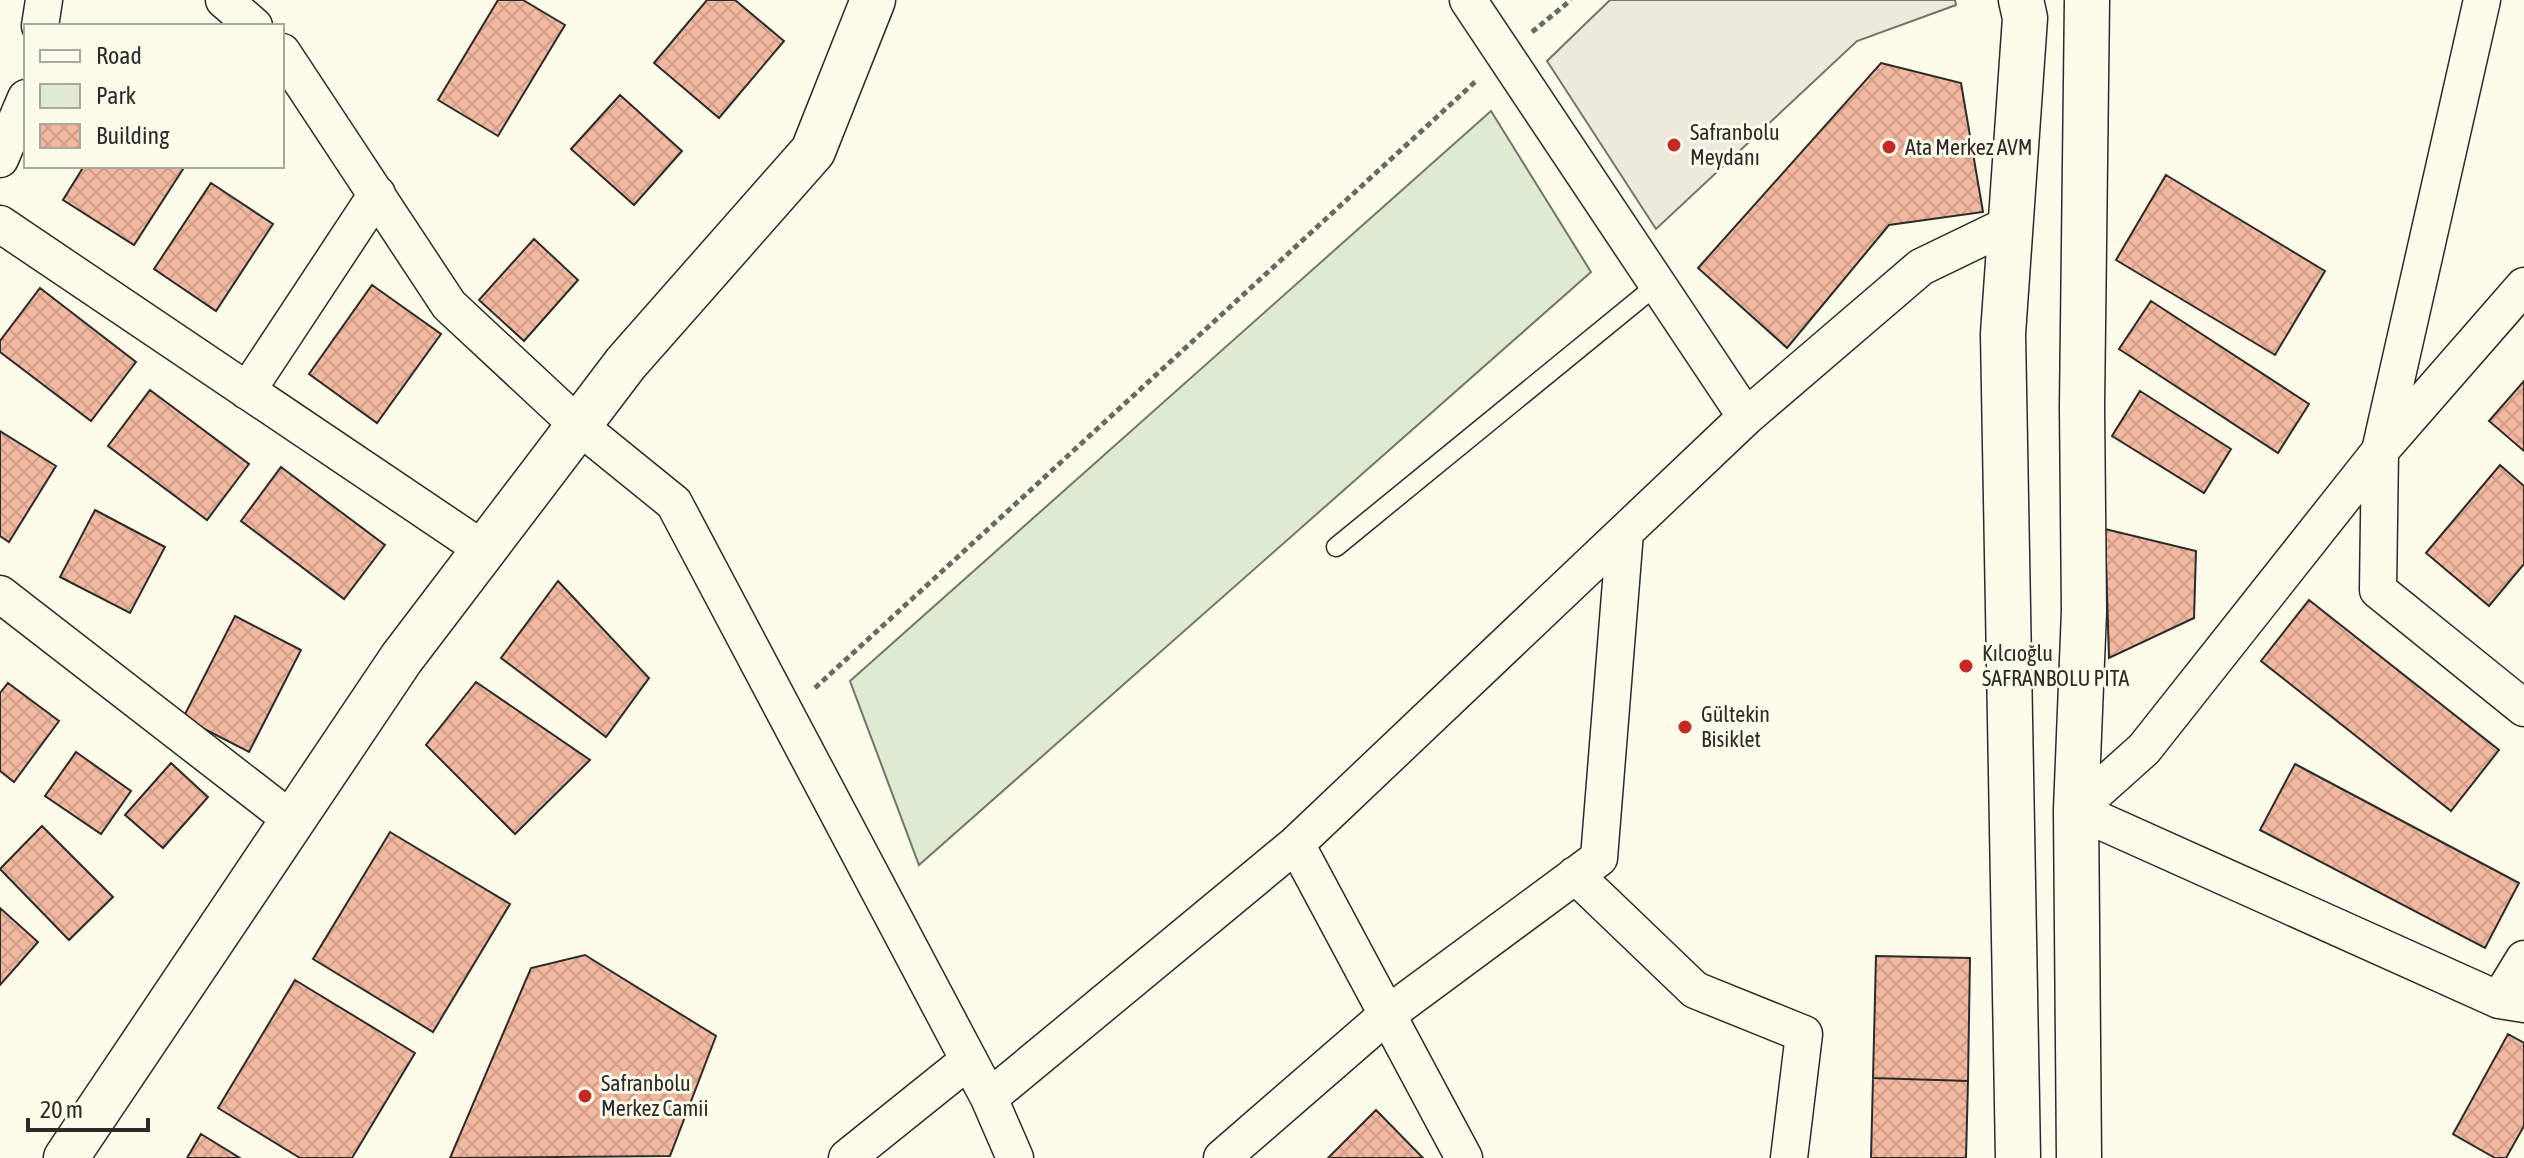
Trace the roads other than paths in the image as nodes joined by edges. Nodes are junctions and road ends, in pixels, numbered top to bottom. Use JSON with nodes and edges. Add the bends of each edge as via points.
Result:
{"nodes":[{"id":1,"x":44,"y":0,"type":"edge"},
{"id":2,"x":224,"y":0,"type":"edge"},
{"id":3,"x":873,"y":0,"type":"edge"},
{"id":4,"x":1468,"y":0,"type":"edge"},
{"id":5,"x":2021,"y":0,"type":"edge"},
{"id":6,"x":2087,"y":0,"type":"edge"},
{"id":7,"x":2482,"y":0,"type":"edge"},
{"id":8,"x":40,"y":24,"type":"edge"},
{"id":9,"x":252,"y":24,"type":"edge"},
{"id":10,"x":284,"y":55,"type":"edge"},
{"id":11,"x":24,"y":103,"type":"edge"},
{"id":12,"x":0,"y":159,"type":"edge"},
{"id":13,"x":377,"y":194,"type":"junction"},
{"id":14,"x":0,"y":224,"type":"edge"},
{"id":15,"x":2010,"y":224,"type":"junction"},
{"id":16,"x":1658,"y":284,"type":"junction"},
{"id":17,"x":2524,"y":286,"type":"edge"},
{"id":18,"x":247,"y":391,"type":"junction"},
{"id":19,"x":1746,"y":417,"type":"junction"},
{"id":20,"x":579,"y":426,"type":"junction"},
{"id":21,"x":2380,"y":451,"type":"junction"},
{"id":22,"x":1625,"y":532,"type":"junction"},
{"id":23,"x":1336,"y":547,"type":"dead end"},
{"id":24,"x":484,"y":550,"type":"junction"},
{"id":25,"x":0,"y":594,"type":"edge"},
{"id":26,"x":2524,"y":708,"type":"edge"},
{"id":27,"x":2076,"y":810,"type":"junction"},
{"id":28,"x":293,"y":821,"type":"junction"},
{"id":29,"x":1296,"y":844,"type":"junction"},
{"id":30,"x":1575,"y":875,"type":"junction"},
{"id":31,"x":2524,"y":959,"type":"edge"},
{"id":32,"x":2511,"y":1002,"type":"edge"},
{"id":33,"x":1388,"y":1014,"type":"junction"},
{"id":34,"x":969,"y":1060,"type":"junction"},
{"id":35,"x":989,"y":1098,"type":"junction"},
{"id":36,"x":66,"y":1158,"type":"edge"},
{"id":37,"x":847,"y":1158,"type":"edge"},
{"id":38,"x":1015,"y":1158,"type":"edge"},
{"id":39,"x":1222,"y":1158,"type":"edge"},
{"id":40,"x":1464,"y":1158,"type":"edge"},
{"id":41,"x":1789,"y":1158,"type":"edge"},
{"id":42,"x":2018,"y":1158,"type":"edge"},
{"id":43,"x":2079,"y":1158,"type":"edge"}],
"edges":[{"from":1,"to":8,"type":"street"},
{"from":2,"to":9,"type":"street"},
{"from":3,"to":20,"type":"street","via":[[813,151],[626,363]]},
{"from":4,"to":16,"type":"street"},
{"from":5,"to":15,"type":"street","via":[[2025,18]]},
{"from":6,"to":27,"type":"street","via":[[2084,611]]},
{"from":7,"to":21,"type":"street"},
{"from":10,"to":13,"type":"street"},
{"from":11,"to":12,"type":"street"},
{"from":13,"to":18,"type":"street"},
{"from":13,"to":20,"type":"street","via":[[449,305]]},
{"from":14,"to":18,"type":"street"},
{"from":15,"to":19,"type":"street","via":[[1921,267]]},
{"from":15,"to":42,"type":"street","via":[[2003,334]]},
{"from":16,"to":19,"type":"street"},
{"from":16,"to":23,"type":"lane"},
{"from":17,"to":21,"type":"street"},
{"from":18,"to":24,"type":"street"},
{"from":19,"to":22,"type":"street"},
{"from":20,"to":24,"type":"street"},
{"from":20,"to":34,"type":"street","via":[[674,503]]},
{"from":21,"to":26,"type":"street","via":[[2378,590]]},
{"from":21,"to":27,"type":"street","via":[[2144,749]]},
{"from":22,"to":29,"type":"street"},
{"from":22,"to":30,"type":"street","via":[[1599,858]]},
{"from":24,"to":28,"type":"street","via":[[401,659]]},
{"from":25,"to":28,"type":"street"},
{"from":27,"to":32,"type":"street"},
{"from":27,"to":43,"type":"street"},
{"from":28,"to":36,"type":"street"},
{"from":29,"to":33,"type":"street"},
{"from":29,"to":35,"type":"street"},
{"from":30,"to":33,"type":"street"},
{"from":30,"to":41,"type":"street","via":[[1695,990],[1804,1034]]},
{"from":31,"to":32,"type":"street"},
{"from":33,"to":39,"type":"street"},
{"from":33,"to":40,"type":"street"},
{"from":34,"to":35,"type":"street"},
{"from":34,"to":37,"type":"street"},
{"from":35,"to":38,"type":"street"}]}
